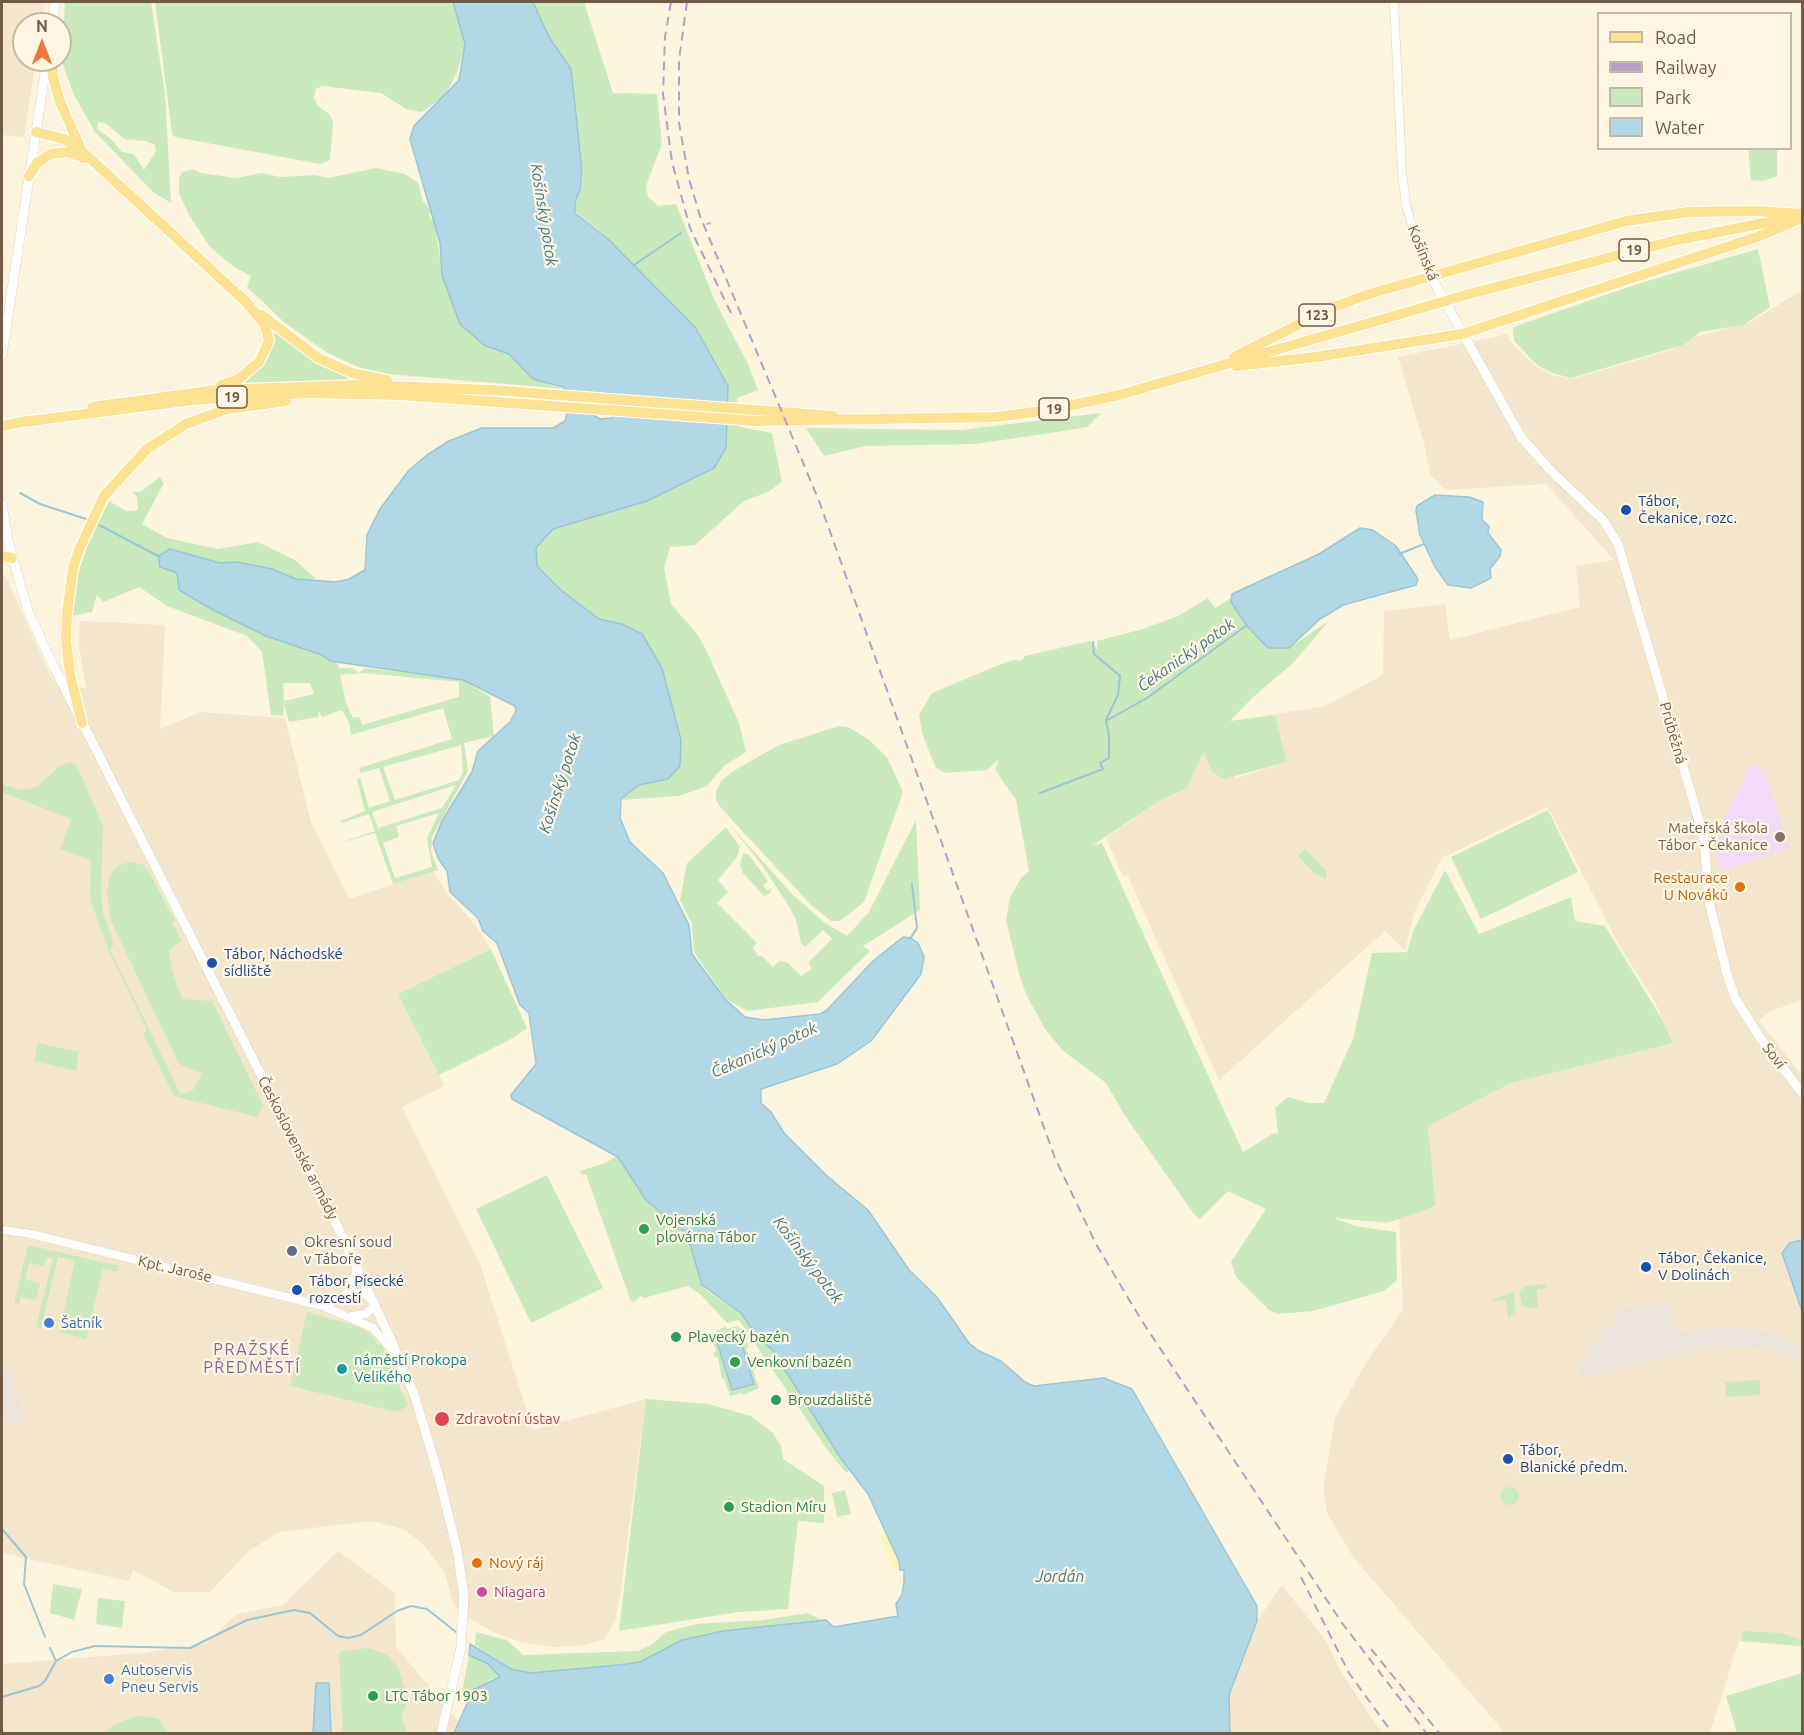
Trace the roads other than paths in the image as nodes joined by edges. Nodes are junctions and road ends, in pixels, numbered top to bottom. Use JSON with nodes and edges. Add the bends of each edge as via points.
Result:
{"nodes":[{"id":1,"x":1394,"y":2,"type":"edge"},
{"id":2,"x":45,"y":72,"type":"edge"},
{"id":3,"x":53,"y":72,"type":"edge"},
{"id":4,"x":36,"y":132,"type":"junction"},
{"id":5,"x":82,"y":152,"type":"junction"},
{"id":6,"x":95,"y":164,"type":"junction"},
{"id":7,"x":29,"y":176,"type":"junction"},
{"id":8,"x":1803,"y":216,"type":"edge"},
{"id":9,"x":1430,"y":274,"type":"junction"},
{"id":10,"x":246,"y":302,"type":"junction"},
{"id":11,"x":1462,"y":334,"type":"junction"},
{"id":12,"x":2,"y":355,"type":"edge"},
{"id":13,"x":1209,"y":369,"type":"junction"},
{"id":14,"x":442,"y":387,"type":"junction"},
{"id":15,"x":159,"y":396,"type":"junction"},
{"id":16,"x":443,"y":399,"type":"junction"},
{"id":17,"x":894,"y":420,"type":"junction"},
{"id":18,"x":23,"y":422,"type":"junction"},
{"id":19,"x":2,"y":426,"type":"edge"},
{"id":20,"x":1551,"y":471,"type":"joint"},
{"id":21,"x":2,"y":504,"type":"edge"},
{"id":22,"x":7,"y":557,"type":"edge"},
{"id":23,"x":82,"y":723,"type":"junction"},
{"id":24,"x":1747,"y":1018,"type":"joint"},
{"id":25,"x":1803,"y":1093,"type":"edge"},
{"id":26,"x":2,"y":1230,"type":"edge"},
{"id":27,"x":357,"y":1268,"type":"junction"},
{"id":28,"x":339,"y":1301,"type":"junction"},
{"id":29,"x":374,"y":1302,"type":"junction"},
{"id":30,"x":323,"y":1306,"type":"junction"},
{"id":31,"x":348,"y":1316,"type":"junction"},
{"id":32,"x":399,"y":1358,"type":"junction"},
{"id":33,"x":441,"y":1734,"type":"edge"}],
"edges":[{"from":1,"to":9,"type":"street","name":"Košínská","via":[[1406,204]]},
{"from":2,"to":4,"type":"main road"},
{"from":3,"to":5,"type":"main road","via":[[60,102]]},
{"from":4,"to":5,"type":"main road","via":[[64,139]]},
{"from":4,"to":7,"type":"main road"},
{"from":5,"to":6,"type":"main road"},
{"from":6,"to":7,"type":"main road","via":[[59,152],[37,163]]},
{"from":6,"to":10,"type":"main road"},
{"from":7,"to":12,"type":"main road"},
{"from":8,"to":9,"type":"main road","via":[[1755,211],[1653,216]]},
{"from":8,"to":11,"type":"main road","via":[[1750,239]]},
{"from":8,"to":13,"type":"main road","number":"19","bridge":true,"via":[[1677,240],[1468,294]]},
{"from":9,"to":11,"type":"main road","name":"Košínská"},
{"from":9,"to":13,"type":"main road","number":"123","via":[[1331,308]]},
{"from":10,"to":14,"type":"main road","via":[[298,345],[336,367],[377,379]]},
{"from":10,"to":15,"type":"main road","via":[[268,332],[267,348],[259,362],[231,383]]},
{"from":11,"to":13,"type":"main road","via":[[1282,362]]},
{"from":11,"to":20,"type":"main road","name":"Košínská","via":[[1521,437]]},
{"from":13,"to":17,"type":"main road","number":"19","via":[[1049,410],[975,419]]},
{"from":14,"to":15,"type":"main road","number":"19","via":[[281,386]]},
{"from":14,"to":17,"type":"main road","number":"19"},
{"from":15,"to":18,"type":"main road","number":"19"},
{"from":16,"to":17,"type":"main road","number":"19","via":[[743,420]]},
{"from":16,"to":18,"type":"main road","number":"19","via":[[354,394],[262,395]]},
{"from":16,"to":23,"type":"main road","via":[[242,405],[186,424],[147,449],[104,496],[73,568],[66,640]]},
{"from":18,"to":19,"type":"main road","number":"19"},
{"from":20,"to":24,"type":"main road","name":"Průběžná","via":[[1604,521],[1618,544],[1704,838],[1709,900],[1727,974]]},
{"from":21,"to":22,"type":"main road","name":"Československé armády"},
{"from":22,"to":23,"type":"main road","name":"Československé armády","via":[[28,611]]},
{"from":23,"to":27,"type":"main road","name":"Československé armády"},
{"from":24,"to":25,"type":"main road","name":"Soví"},
{"from":26,"to":30,"type":"street","name":"Kpt. Jaroše"},
{"from":27,"to":28,"type":"street","via":[[351,1288]]},
{"from":27,"to":29,"type":"main road","name":"Československé armády"},
{"from":28,"to":29,"type":"street","via":[[360,1293]]},
{"from":28,"to":30,"type":"street"},
{"from":29,"to":31,"type":"street","via":[[364,1314]]},
{"from":29,"to":32,"type":"main road","name":"Československé armády"},
{"from":30,"to":31,"type":"street","name":"Kpt. Jaroše"},
{"from":31,"to":32,"type":"street","name":"Kpt. Jaroše","via":[[373,1328]]},
{"from":32,"to":33,"type":"main road","name":"Československé armády","via":[[432,1450],[464,1587],[461,1647]]}]}
